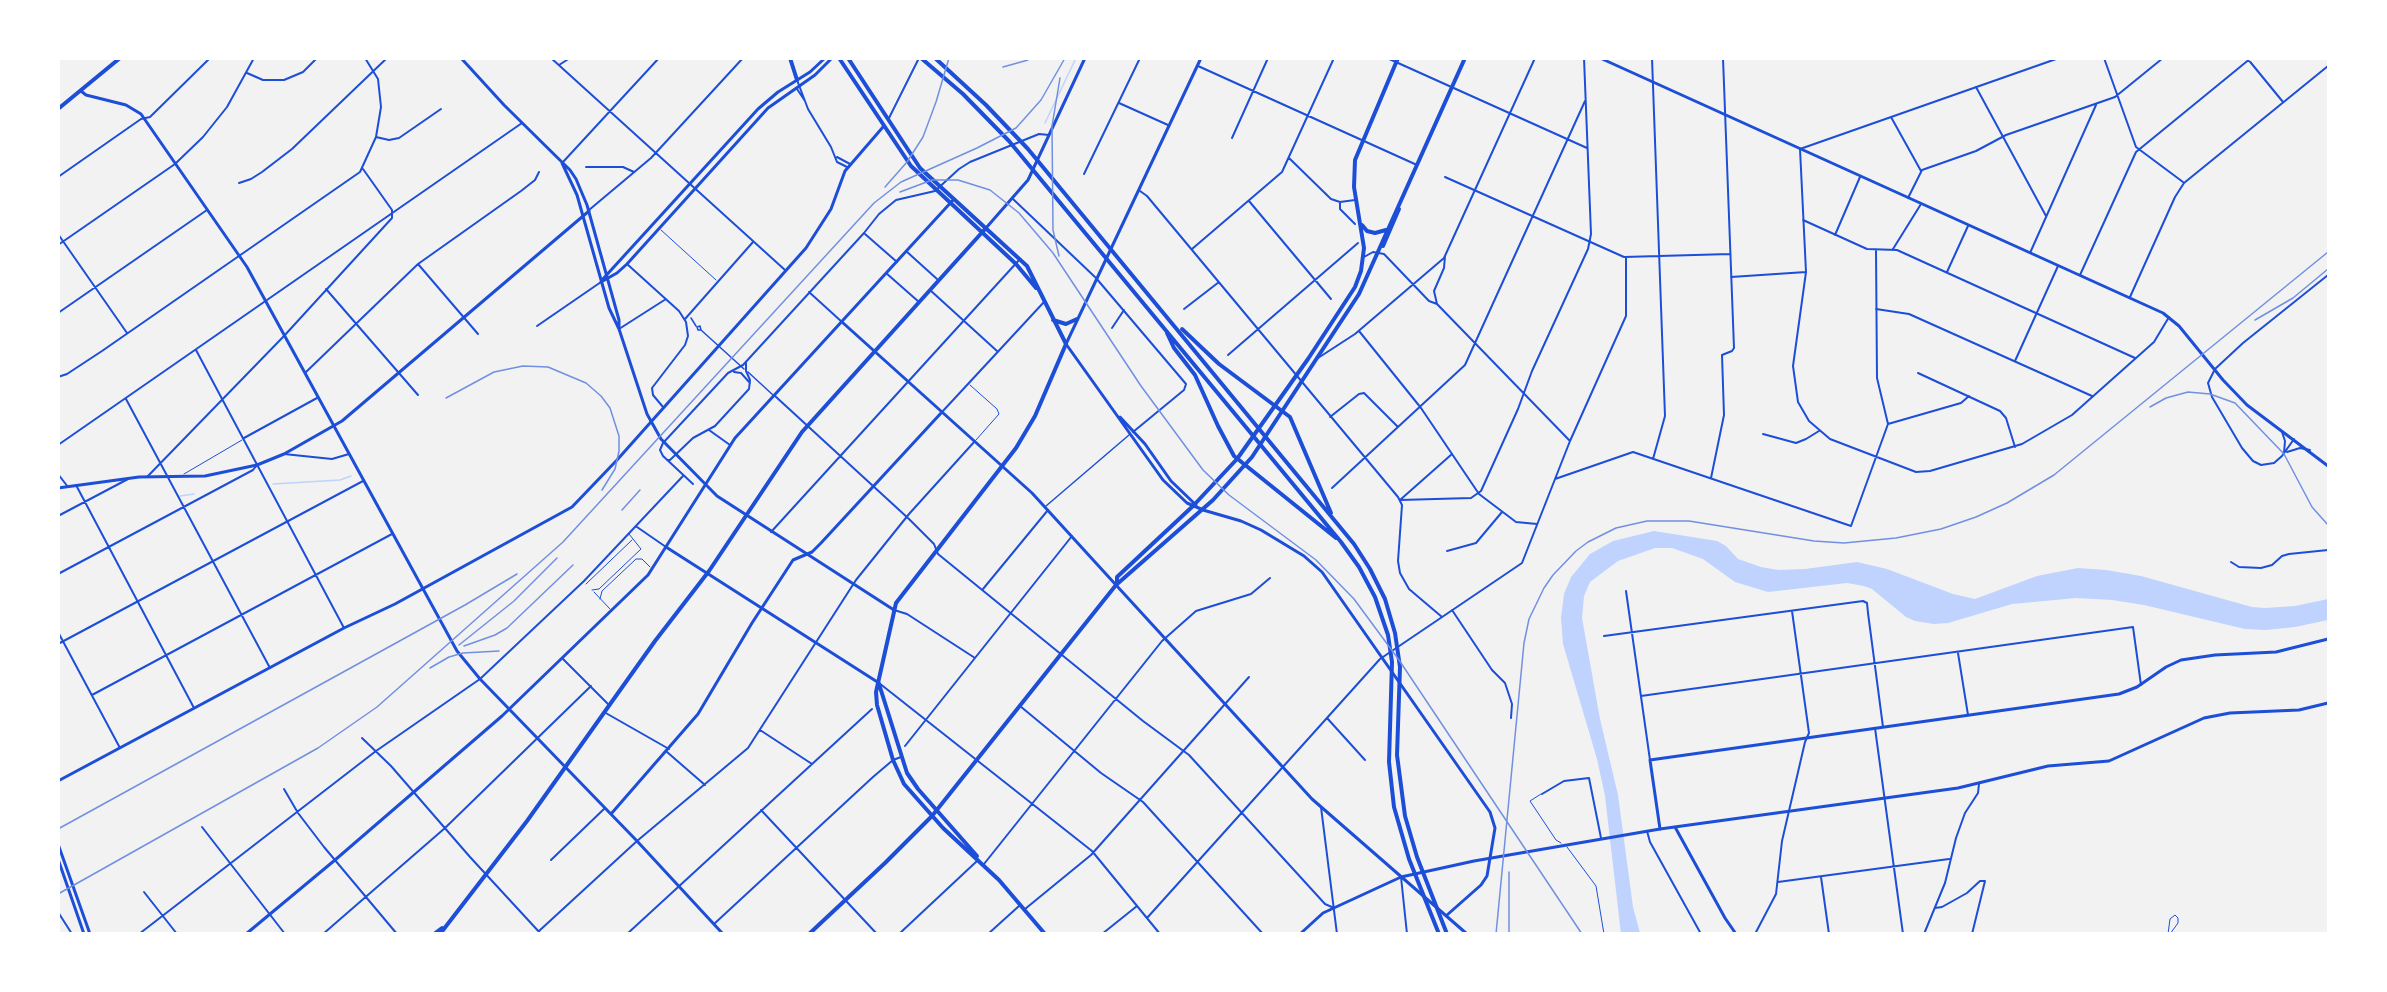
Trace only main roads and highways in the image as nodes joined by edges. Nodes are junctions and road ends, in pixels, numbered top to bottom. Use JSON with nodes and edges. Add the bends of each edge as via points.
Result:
{"nodes":[{"id":1,"x":120,"y":58,"type":"edge"},
{"id":2,"x":790,"y":58,"type":"edge"},
{"id":3,"x":839,"y":58,"type":"edge"},
{"id":4,"x":849,"y":58,"type":"edge"},
{"id":5,"x":920,"y":58,"type":"edge"},
{"id":6,"x":935,"y":58,"type":"edge"},
{"id":7,"x":1465,"y":58,"type":"edge"},
{"id":8,"x":1397,"y":61,"type":"edge"},
{"id":9,"x":798,"y":84,"type":"road end"},
{"id":10,"x":58,"y":109,"type":"edge"},
{"id":11,"x":943,"y":194,"type":"junction"},
{"id":12,"x":1399,"y":206,"type":"junction"},
{"id":13,"x":1360,"y":222,"type":"junction"},
{"id":14,"x":985,"y":230,"type":"junction"},
{"id":15,"x":1386,"y":230,"type":"junction"},
{"id":16,"x":1379,"y":252,"type":"junction"},
{"id":17,"x":1037,"y":289,"type":"junction"},
{"id":18,"x":1077,"y":319,"type":"road end"},
{"id":19,"x":1170,"y":319,"type":"junction"},
{"id":20,"x":1053,"y":320,"type":"junction"},
{"id":21,"x":1163,"y":327,"type":"junction"},
{"id":22,"x":1275,"y":406,"type":"junction"},
{"id":23,"x":1284,"y":411,"type":"junction"},
{"id":24,"x":1237,"y":459,"type":"junction"},
{"id":25,"x":1246,"y":464,"type":"junction"},
{"id":26,"x":1332,"y":518,"type":"junction"},
{"id":27,"x":1341,"y":542,"type":"junction"},
{"id":28,"x":1116,"y":585,"type":"junction"},
{"id":29,"x":879,"y":683,"type":"junction"},
{"id":30,"x":937,"y":810,"type":"junction"},
{"id":31,"x":932,"y":816,"type":"junction"},
{"id":32,"x":979,"y":859,"type":"junction"},
{"id":33,"x":447,"y":923,"type":"junction"},
{"id":34,"x":434,"y":933,"type":"edge"},
{"id":35,"x":440,"y":933,"type":"edge"},
{"id":36,"x":809,"y":933,"type":"edge"},
{"id":37,"x":1045,"y":933,"type":"edge"},
{"id":38,"x":1439,"y":933,"type":"edge"},
{"id":39,"x":1447,"y":933,"type":"edge"}],
"edges":[{"from":1,"to":10,"type":"main road"},
{"from":2,"to":9,"type":"main road"},
{"from":3,"to":11,"type":"main road","via":[[916,172]]},
{"from":4,"to":11,"type":"main road","via":[[899,139]]},
{"from":5,"to":21,"type":"main road","via":[[994,125]]},
{"from":6,"to":19,"type":"main road","via":[[1001,120]]},
{"from":7,"to":12,"type":"main road"},
{"from":8,"to":13,"type":"main road","via":[[1354,169]]},
{"from":11,"to":14,"type":"main road"},
{"from":12,"to":15,"type":"main road"},
{"from":12,"to":16,"type":"main road"},
{"from":13,"to":15,"type":"main road","via":[[1367,231]]},
{"from":13,"to":22,"type":"main road","via":[[1364,257],[1355,287]]},
{"from":14,"to":17,"type":"main road"},
{"from":14,"to":17,"type":"main road","via":[[1020,259]]},
{"from":14,"to":33,"type":"main road","via":[[807,426],[707,574]]},
{"from":15,"to":16,"type":"main road"},
{"from":16,"to":23,"type":"main road","via":[[1359,294]]},
{"from":17,"to":20,"type":"main road"},
{"from":18,"to":20,"type":"main road","via":[[1066,324]]},
{"from":19,"to":22,"type":"main road","via":[[1219,364]]},
{"from":19,"to":26,"type":"main road"},
{"from":20,"to":29,"type":"main road","via":[[1066,344],[1029,426],[1003,467],[903,592],[894,610]]},
{"from":21,"to":24,"type":"main road","via":[[1195,375]]},
{"from":21,"to":27,"type":"main road"},
{"from":22,"to":23,"type":"main road"},
{"from":22,"to":24,"type":"main road"},
{"from":23,"to":25,"type":"main road"},
{"from":23,"to":26,"type":"main road","via":[[1298,431]]},
{"from":24,"to":25,"type":"main road"},
{"from":24,"to":28,"type":"main road","via":[[1117,577]]},
{"from":25,"to":27,"type":"main road"},
{"from":25,"to":28,"type":"main road","via":[[1212,500]]},
{"from":26,"to":39,"type":"main road","via":[[1370,568],[1394,625],[1400,667],[1399,780],[1417,857]]},
{"from":27,"to":38,"type":"main road","via":[[1359,567],[1388,635],[1392,662],[1392,792],[1409,859]]},
{"from":28,"to":30,"type":"main road"},
{"from":29,"to":30,"type":"main road","via":[[911,780]]},
{"from":29,"to":31,"type":"main road","via":[[877,705],[893,760],[904,784]]},
{"from":30,"to":31,"type":"main road"},
{"from":30,"to":32,"type":"main road"},
{"from":31,"to":32,"type":"main road"},
{"from":31,"to":36,"type":"main road"},
{"from":32,"to":37,"type":"main road"},
{"from":33,"to":34,"type":"main road"},
{"from":33,"to":35,"type":"main road"}]}
